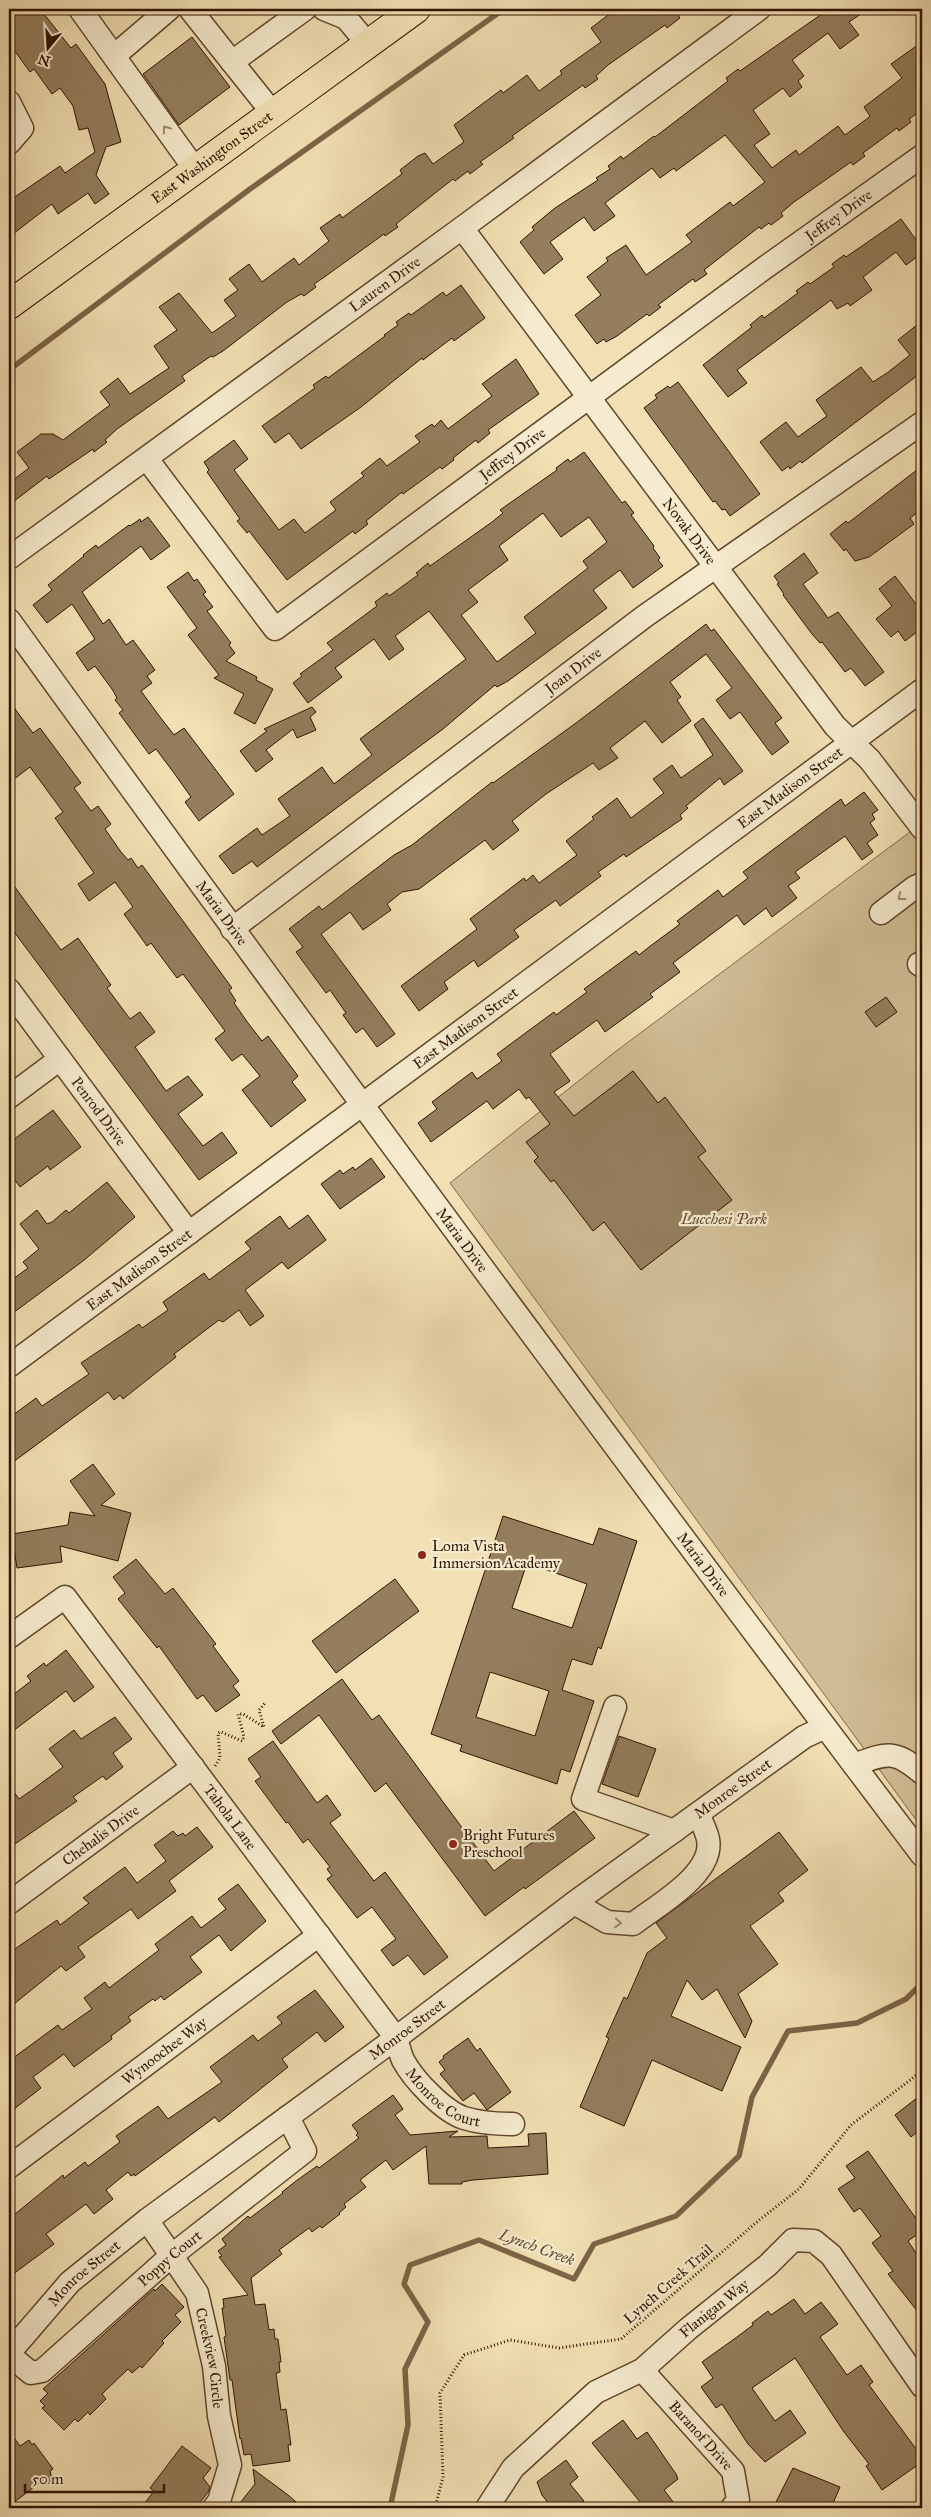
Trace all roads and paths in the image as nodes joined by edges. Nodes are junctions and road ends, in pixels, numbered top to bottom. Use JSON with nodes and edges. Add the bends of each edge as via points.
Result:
{"nodes":[{"id":1,"x":80,"y":9,"type":"edge"},
{"id":2,"x":169,"y":9,"type":"edge"},
{"id":3,"x":190,"y":9,"type":"edge"},
{"id":4,"x":304,"y":9,"type":"edge"},
{"id":5,"x":324,"y":9,"type":"edge"},
{"id":6,"x":416,"y":9,"type":"edge"},
{"id":7,"x":759,"y":9,"type":"edge"},
{"id":8,"x":367,"y":43,"type":"junction"},
{"id":9,"x":114,"y":56,"type":"junction"},
{"id":10,"x":232,"y":62,"type":"junction"},
{"id":11,"x":9,"y":102,"type":"edge"},
{"id":12,"x":272,"y":112,"type":"junction"},
{"id":13,"x":9,"y":143,"type":"edge"},
{"id":14,"x":922,"y":156,"type":"edge"},
{"id":15,"x":194,"y":168,"type":"junction"},
{"id":16,"x":462,"y":228,"type":"junction"},
{"id":17,"x":9,"y":305,"type":"edge"},
{"id":18,"x":589,"y":397,"type":"junction"},
{"id":19,"x":922,"y":423,"type":"edge"},
{"id":20,"x":147,"y":459,"type":"junction"},
{"id":21,"x":9,"y":558,"type":"edge"},
{"id":22,"x":717,"y":568,"type":"junction"},
{"id":23,"x":9,"y":620,"type":"edge"},
{"id":24,"x":922,"y":690,"type":"edge"},
{"id":25,"x":853,"y":743,"type":"junction"},
{"id":26,"x":922,"y":828,"type":"edge"},
{"id":27,"x":922,"y":884,"type":"edge"},
{"id":28,"x":881,"y":913,"type":"dead end"},
{"id":29,"x":232,"y":929,"type":"junction"},
{"id":30,"x":9,"y":990,"type":"edge"},
{"id":31,"x":60,"y":1059,"type":"junction"},
{"id":32,"x":9,"y":1097,"type":"edge"},
{"id":33,"x":363,"y":1106,"type":"junction"},
{"id":34,"x":189,"y":1233,"type":"junction"},
{"id":35,"x":9,"y":1366,"type":"edge"},
{"id":36,"x":9,"y":1637,"type":"edge"},
{"id":37,"x":266,"y":1702,"type":"dead end"},
{"id":38,"x":615,"y":1707,"type":"dead end"},
{"id":39,"x":825,"y":1728,"type":"junction"},
{"id":40,"x":854,"y":1765,"type":"junction"},
{"id":41,"x":204,"y":1766,"type":"junction"},
{"id":42,"x":922,"y":1773,"type":"edge"},
{"id":43,"x":698,"y":1814,"type":"junction"},
{"id":44,"x":674,"y":1831,"type":"junction"},
{"id":45,"x":922,"y":1856,"type":"edge"},
{"id":46,"x":9,"y":1903,"type":"edge"},
{"id":47,"x":574,"y":1903,"type":"junction"},
{"id":48,"x":319,"y":1935,"type":"junction"},
{"id":49,"x":396,"y":2038,"type":"junction"},
{"id":50,"x":922,"y":2071,"type":"edge"},
{"id":51,"x":288,"y":2118,"type":"junction"},
{"id":52,"x":513,"y":2124,"type":"dead end"},
{"id":53,"x":9,"y":2167,"type":"edge"},
{"id":54,"x":147,"y":2220,"type":"junction"},
{"id":55,"x":172,"y":2256,"type":"junction"},
{"id":56,"x":9,"y":2354,"type":"edge"},
{"id":57,"x":642,"y":2370,"type":"junction"},
{"id":58,"x":922,"y":2386,"type":"edge"},
{"id":59,"x":214,"y":2508,"type":"edge"},
{"id":60,"x":435,"y":2508,"type":"edge"},
{"id":61,"x":487,"y":2508,"type":"edge"},
{"id":62,"x":732,"y":2508,"type":"edge"}],
"edges":[{"from":1,"to":9,"type":"street"},
{"from":2,"to":9,"type":"street"},
{"from":3,"to":10,"type":"street"},
{"from":4,"to":10,"type":"street"},
{"from":5,"to":8,"type":"street","via":[[346,18]]},
{"from":6,"to":8,"type":"main road","name":"East Washington Street"},
{"from":7,"to":16,"type":"street","name":"Lauren Drive"},
{"from":8,"to":12,"type":"main road","name":"East Washington Street"},
{"from":15,"to":9,"type":"street","one_way":true},
{"from":10,"to":12,"type":"street"},
{"from":11,"to":13,"type":"street","via":[[22,128]]},
{"from":12,"to":15,"type":"main road","name":"East Washington Street"},
{"from":14,"to":18,"type":"street","name":"Jeffrey Drive"},
{"from":15,"to":17,"type":"main road","name":"East Washington Street"},
{"from":16,"to":18,"type":"street","name":"Novak Drive"},
{"from":16,"to":20,"type":"street","name":"Lauren Drive"},
{"from":18,"to":20,"type":"street","name":"Jeffrey Drive","via":[[275,629]]},
{"from":18,"to":22,"type":"street","name":"Novak Drive"},
{"from":19,"to":22,"type":"street","name":"Joan Drive"},
{"from":20,"to":21,"type":"street","name":"Lauren Drive"},
{"from":22,"to":25,"type":"street","name":"Novak Drive","via":[[835,726]]},
{"from":22,"to":29,"type":"street","name":"Joan Drive","via":[[645,616]]},
{"from":23,"to":29,"type":"street","name":"Maria Drive"},
{"from":24,"to":25,"type":"street","name":"East Madison Street"},
{"from":25,"to":26,"type":"street","name":"Novak Drive"},
{"from":25,"to":33,"type":"street","name":"East Madison Street"},
{"from":27,"to":28,"type":"street","one_way":true},
{"from":29,"to":33,"type":"street","name":"Maria Drive"},
{"from":30,"to":31,"type":"street","name":"Penrod Drive"},
{"from":31,"to":32,"type":"street"},
{"from":31,"to":34,"type":"street","name":"Penrod Drive"},
{"from":33,"to":34,"type":"street","name":"East Madison Street"},
{"from":33,"to":39,"type":"street","name":"Maria Drive"},
{"from":34,"to":35,"type":"street","name":"East Madison Street"},
{"from":36,"to":41,"type":"street","name":"Tahola Lane","via":[[65,1597]]},
{"from":37,"to":41,"type":"path","via":[[258,1710],[264,1727],[238,1714],[244,1737],[242,1741],[218,1733],[220,1758]]},
{"from":38,"to":44,"type":"street","via":[[583,1799]]},
{"from":39,"to":40,"type":"street","name":"Maria Drive"},
{"from":39,"to":43,"type":"street","name":"Monroe Street","via":[[804,1737]]},
{"from":40,"to":42,"type":"street","via":[[891,1755],[905,1758]]},
{"from":40,"to":45,"type":"street","name":"Maria Drive"},
{"from":41,"to":46,"type":"street","name":"Chehalis Drive"},
{"from":41,"to":48,"type":"street","name":"Tahola Lane"},
{"from":43,"to":44,"type":"street","name":"Monroe Street"},
{"from":47,"to":43,"type":"street","one_way":true,"via":[[607,1922],[632,1924],[694,1877],[705,1860],[708,1840]]},
{"from":44,"to":47,"type":"street","name":"Monroe Street"},
{"from":47,"to":49,"type":"street","name":"Monroe Street"},
{"from":48,"to":49,"type":"street","name":"Tahola Lane"},
{"from":48,"to":53,"type":"street","name":"Wynoochee Way"},
{"from":49,"to":51,"type":"street","name":"Monroe Street"},
{"from":49,"to":52,"type":"street","name":"Monroe Court","via":[[404,2060],[438,2103],[462,2118],[487,2124]]},
{"from":50,"to":60,"type":"path","name":"Lynch Creek Trail","via":[[851,2125],[799,2189],[758,2220],[621,2340],[559,2348],[510,2340],[464,2355],[440,2393],[444,2477]]},
{"from":51,"to":54,"type":"street","name":"Monroe Street"},
{"from":51,"to":55,"type":"street","name":"Poppy Court","via":[[305,2151]]},
{"from":54,"to":55,"type":"street","name":"Creekview Circle"},
{"from":54,"to":56,"type":"street","name":"Monroe Street","via":[[70,2282]]},
{"from":55,"to":56,"type":"street","name":"Poppy Court","via":[[42,2371],[31,2373]]},
{"from":55,"to":59,"type":"street","name":"Creekview Circle","via":[[197,2293],[214,2366],[230,2464]]},
{"from":57,"to":58,"type":"street","name":"Flanigan Way","via":[[768,2265],[792,2240],[814,2241],[832,2255]]},
{"from":57,"to":61,"type":"street","name":"Flanigan Way","via":[[596,2392],[513,2468]]},
{"from":57,"to":62,"type":"street","name":"Baranof Drive","via":[[733,2471],[738,2500]]}]}
